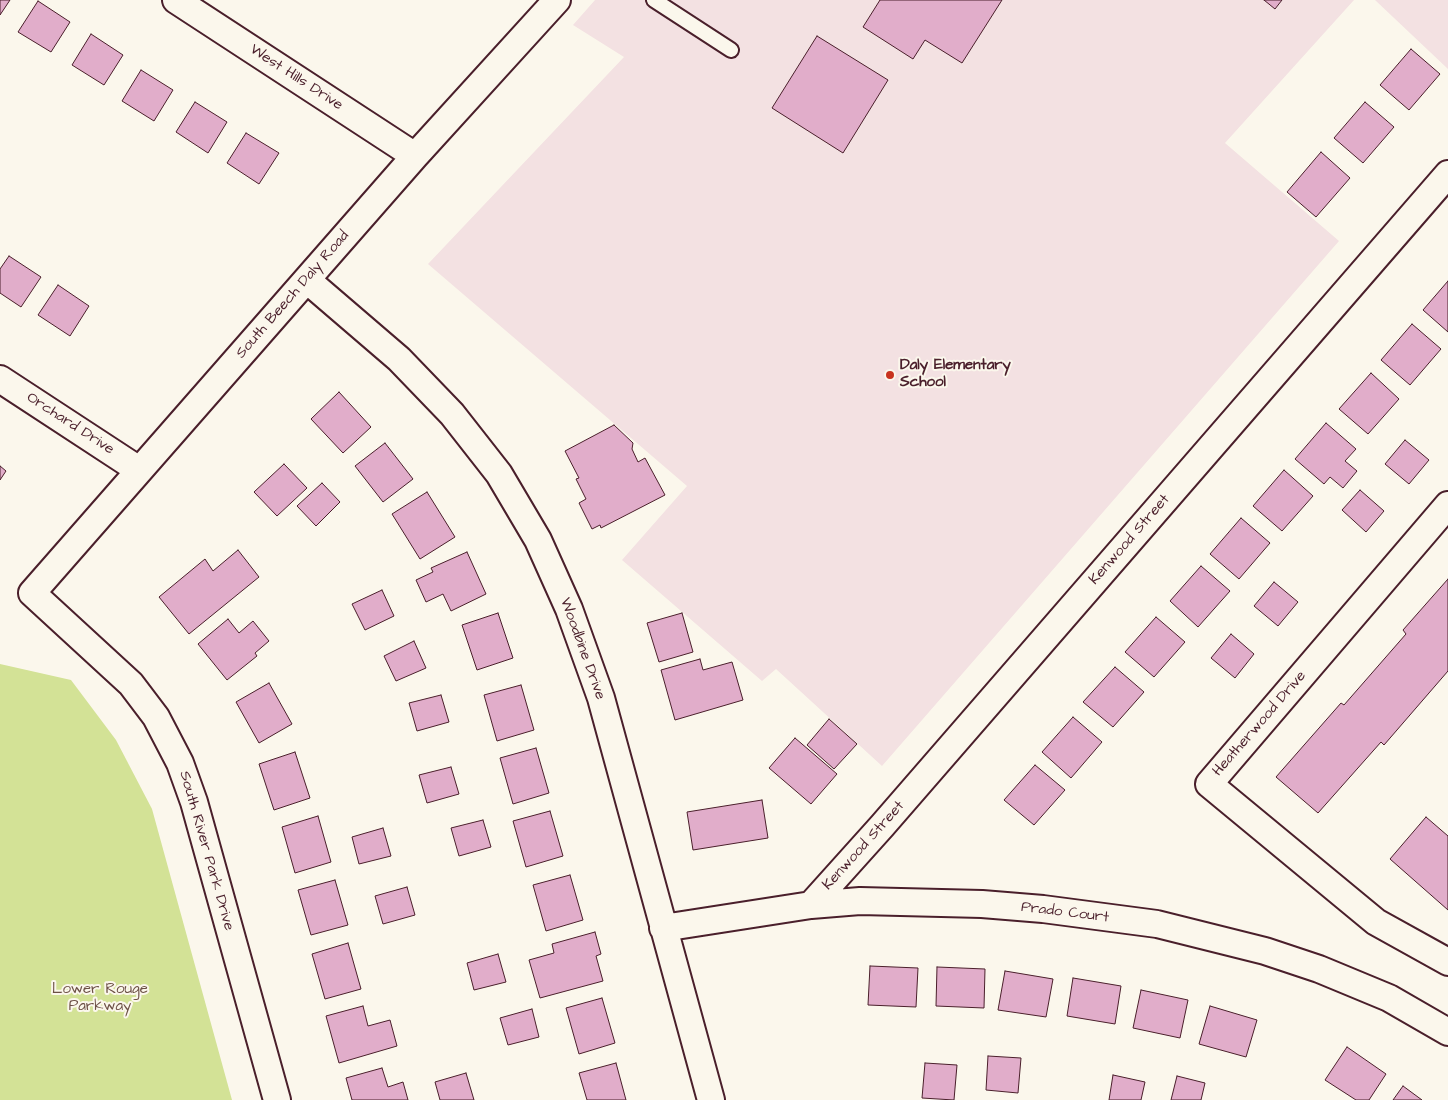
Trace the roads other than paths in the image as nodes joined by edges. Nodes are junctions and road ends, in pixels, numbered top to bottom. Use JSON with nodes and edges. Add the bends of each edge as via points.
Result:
{"nodes":[{"id":1,"x":176,"y":0,"type":"edge"},
{"id":2,"x":557,"y":0,"type":"edge"},
{"id":3,"x":654,"y":0,"type":"edge"},
{"id":4,"x":731,"y":50,"type":"dead end"},
{"id":5,"x":415,"y":156,"type":"junction"},
{"id":6,"x":1448,"y":174,"type":"edge"},
{"id":7,"x":307,"y":280,"type":"junction"},
{"id":8,"x":0,"y":379,"type":"edge"},
{"id":9,"x":139,"y":470,"type":"junction"},
{"id":10,"x":1448,"y":505,"type":"edge"},
{"id":11,"x":32,"y":593,"type":"joint"},
{"id":12,"x":811,"y":905,"type":"junction"},
{"id":13,"x":663,"y":928,"type":"junction"},
{"id":14,"x":1448,"y":962,"type":"edge"},
{"id":15,"x":1448,"y":1032,"type":"edge"},
{"id":16,"x":277,"y":1100,"type":"edge"},
{"id":17,"x":711,"y":1100,"type":"edge"}],
"edges":[{"from":1,"to":5,"type":"street","name":"West Hills Drive"},
{"from":2,"to":5,"type":"street","name":"South Beech Daly Road"},
{"from":3,"to":4,"type":"lane"},
{"from":5,"to":7,"type":"street","name":"South Beech Daly Road"},
{"from":6,"to":12,"type":"street","name":"Kenwood Street"},
{"from":7,"to":9,"type":"street","name":"South Beech Daly Road"},
{"from":7,"to":13,"type":"street","name":"Woodbine Drive","via":[[400,359],[452,414],[498,474],[538,540],[570,609],[600,698]]},
{"from":8,"to":9,"type":"street","name":"Orchard Drive"},
{"from":9,"to":11,"type":"street","name":"South Beech Daly Road"},
{"from":10,"to":14,"type":"street","name":"Heatherwood Drive","via":[[1209,784],[1376,922]]},
{"from":11,"to":16,"type":"street","name":"South River Park Drive","via":[[131,684],[156,717],[180,763],[194,802]]},
{"from":12,"to":13,"type":"street","name":"Prado Court"},
{"from":12,"to":15,"type":"street","name":"Prado Court","via":[[860,900],[982,904],[1157,924],[1230,941],[1319,969],[1389,998]]},
{"from":13,"to":17,"type":"street","name":"Woodbine Drive"}]}
